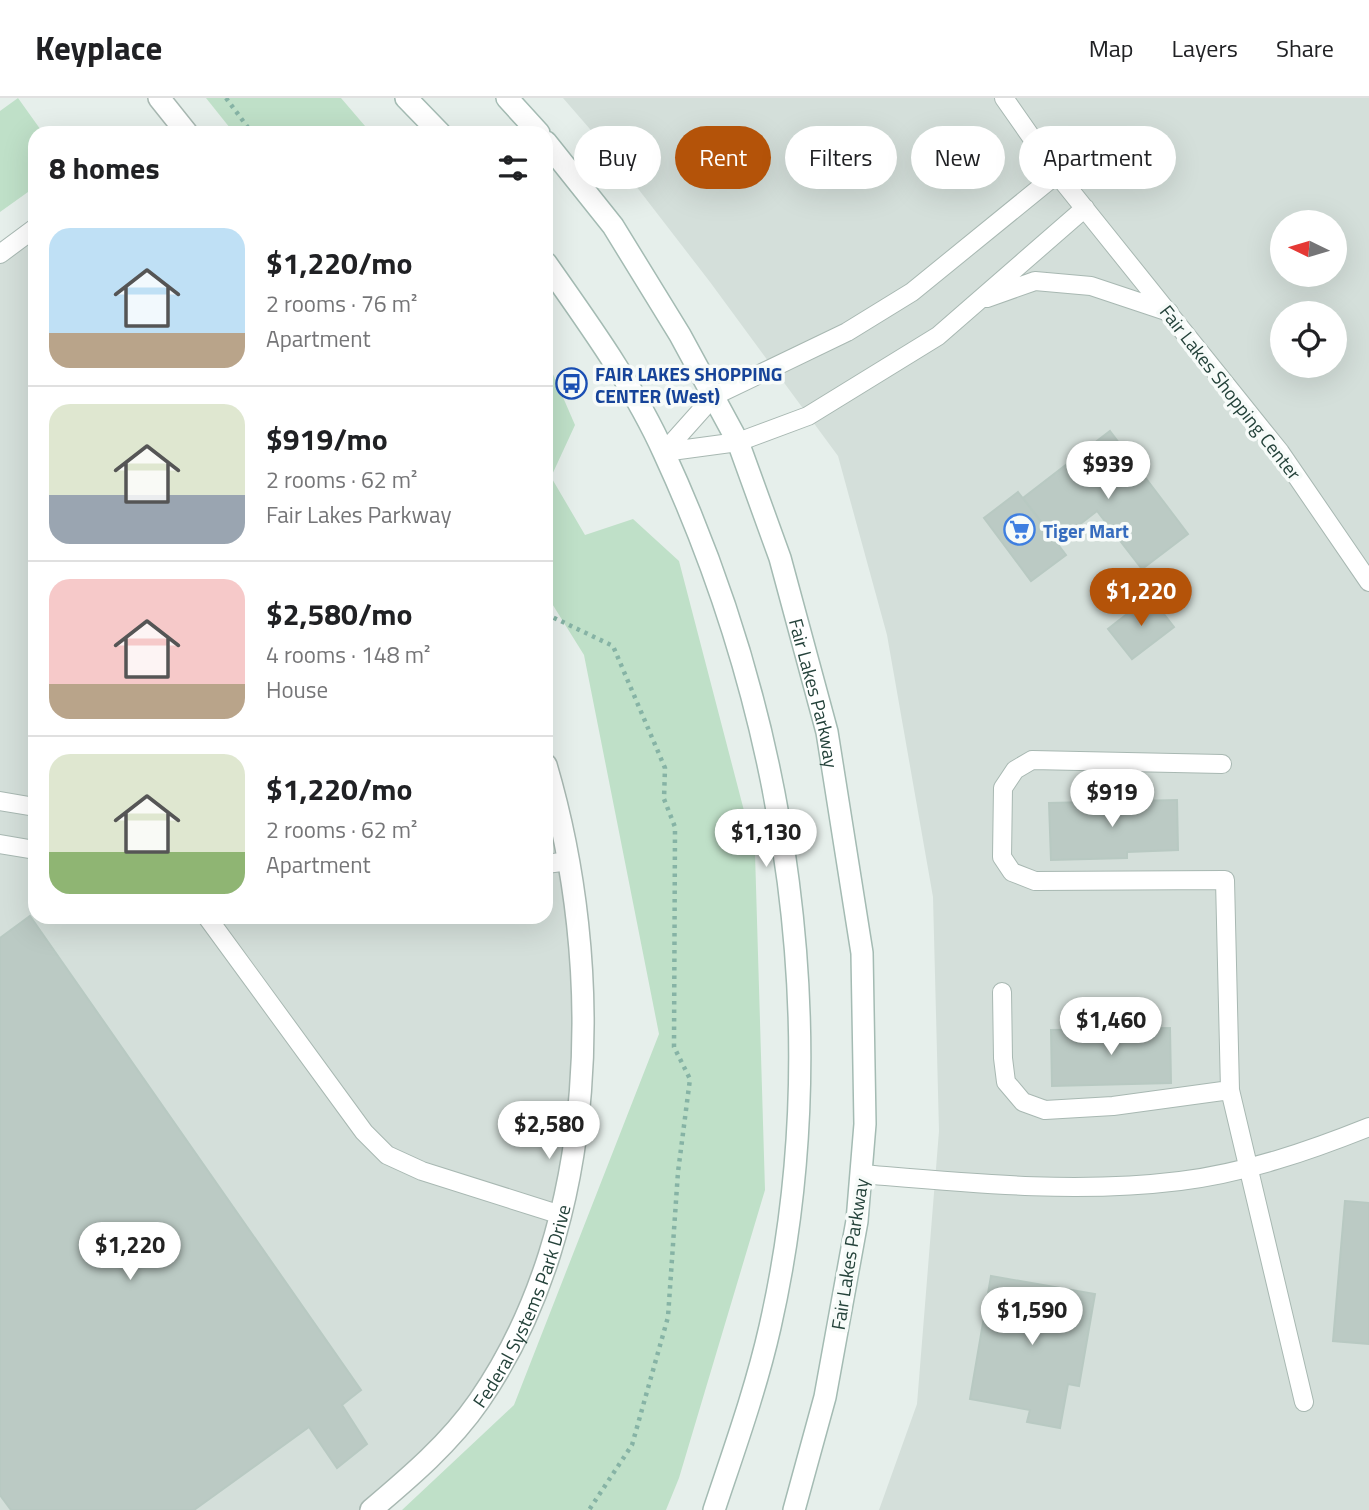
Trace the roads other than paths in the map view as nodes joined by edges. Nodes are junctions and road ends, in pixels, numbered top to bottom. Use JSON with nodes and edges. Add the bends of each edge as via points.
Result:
{"nodes":[{"id":1,"x":159,"y":98,"type":"edge"},
{"id":2,"x":406,"y":98,"type":"edge"},
{"id":3,"x":508,"y":98,"type":"edge"},
{"id":4,"x":1004,"y":98,"type":"edge"},
{"id":5,"x":176,"y":126,"type":"edge"},
{"id":6,"x":433,"y":126,"type":"edge"},
{"id":7,"x":533,"y":126,"type":"edge"},
{"id":8,"x":1024,"y":126,"type":"edge"},
{"id":9,"x":553,"y":151,"type":"edge"},
{"id":10,"x":1039,"y":189,"type":"edge"},
{"id":11,"x":1069,"y":189,"type":"edge"},
{"id":12,"x":1085,"y":208,"type":"junction"},
{"id":13,"x":28,"y":233,"type":"edge"},
{"id":14,"x":0,"y":254,"type":"edge"},
{"id":15,"x":553,"y":274,"type":"edge"},
{"id":16,"x":977,"y":302,"type":"junction"},
{"id":17,"x":1169,"y":312,"type":"junction"},
{"id":18,"x":714,"y":396,"type":"junction"},
{"id":19,"x":738,"y":442,"type":"junction"},
{"id":20,"x":664,"y":452,"type":"junction"},
{"id":21,"x":1369,"y":582,"type":"edge"},
{"id":22,"x":1222,"y":764,"type":"dead end"},
{"id":23,"x":553,"y":794,"type":"edge"},
{"id":24,"x":0,"y":801,"type":"edge"},
{"id":25,"x":28,"y":806,"type":"edge"},
{"id":26,"x":0,"y":844,"type":"edge"},
{"id":27,"x":28,"y":849,"type":"edge"},
{"id":28,"x":569,"y":860,"type":"junction"},
{"id":29,"x":553,"y":863,"type":"edge"},
{"id":30,"x":212,"y":924,"type":"edge"},
{"id":31,"x":1002,"y":992,"type":"dead end"},
{"id":32,"x":1230,"y":1090,"type":"junction"},
{"id":33,"x":1369,"y":1127,"type":"edge"},
{"id":34,"x":1250,"y":1166,"type":"junction"},
{"id":35,"x":862,"y":1174,"type":"junction"},
{"id":36,"x":561,"y":1215,"type":"junction"},
{"id":37,"x":1304,"y":1402,"type":"dead end"},
{"id":38,"x":371,"y":1510,"type":"edge"},
{"id":39,"x":714,"y":1510,"type":"edge"},
{"id":40,"x":794,"y":1510,"type":"edge"}],
"edges":[{"from":1,"to":5,"type":"main road"},
{"from":2,"to":6,"type":"main road"},
{"from":3,"to":7,"type":"main road"},
{"from":4,"to":8,"type":"lane","name":"Fair Lakes Shopping Center"},
{"from":9,"to":18,"type":"main road","name":"Fair Lakes Parkway","via":[[613,226]]},
{"from":10,"to":18,"type":"lane","via":[[912,292],[847,332]]},
{"from":11,"to":12,"type":"lane","name":"Fair Lakes Shopping Center"},
{"from":12,"to":16,"type":"lane"},
{"from":12,"to":17,"type":"lane","name":"Fair Lakes Shopping Center"},
{"from":13,"to":14,"type":"lane"},
{"from":15,"to":20,"type":"main road"},
{"from":16,"to":17,"type":"lane","via":[[1035,281],[1091,286]]},
{"from":16,"to":19,"type":"lane","via":[[938,336],[808,416]]},
{"from":17,"to":21,"type":"lane","name":"Fair Lakes Shopping Center","via":[[1286,461]]},
{"from":18,"to":19,"type":"main road","name":"Fair Lakes Parkway"},
{"from":18,"to":20,"type":"lane"},
{"from":19,"to":20,"type":"lane"},
{"from":19,"to":35,"type":"main road","name":"Fair Lakes Parkway","via":[[780,558],[827,732],[848,849],[862,953]]},
{"from":20,"to":39,"type":"main road","via":[[749,682],[776,803],[793,918],[800,1065],[789,1208],[769,1328]]},
{"from":22,"to":32,"type":"lane","via":[[1032,760],[1015,770],[1003,788],[1002,857],[1012,872],[1035,881],[1225,880]]},
{"from":23,"to":28,"type":"main road","name":"Federal Systems Park Drive"},
{"from":24,"to":25,"type":"lane"},
{"from":26,"to":27,"type":"lane"},
{"from":28,"to":29,"type":"lane"},
{"from":28,"to":36,"type":"main road","name":"Federal Systems Park Drive","via":[[580,940],[582,1020],[572,1153]]},
{"from":30,"to":36,"type":"lane","via":[[364,1132],[387,1155],[454,1182]]},
{"from":31,"to":32,"type":"lane","via":[[1006,1082],[1023,1102],[1045,1110]]},
{"from":32,"to":34,"type":"lane"},
{"from":33,"to":34,"type":"lane","via":[[1317,1148]]},
{"from":34,"to":35,"type":"lane","via":[[1182,1181],[1103,1186],[1026,1186]]},
{"from":34,"to":37,"type":"lane"},
{"from":35,"to":40,"type":"main road","name":"Fair Lakes Parkway","via":[[825,1397]]},
{"from":36,"to":38,"type":"main road","name":"Federal Systems Park Drive","via":[[527,1317],[478,1402],[435,1452]]}]}
